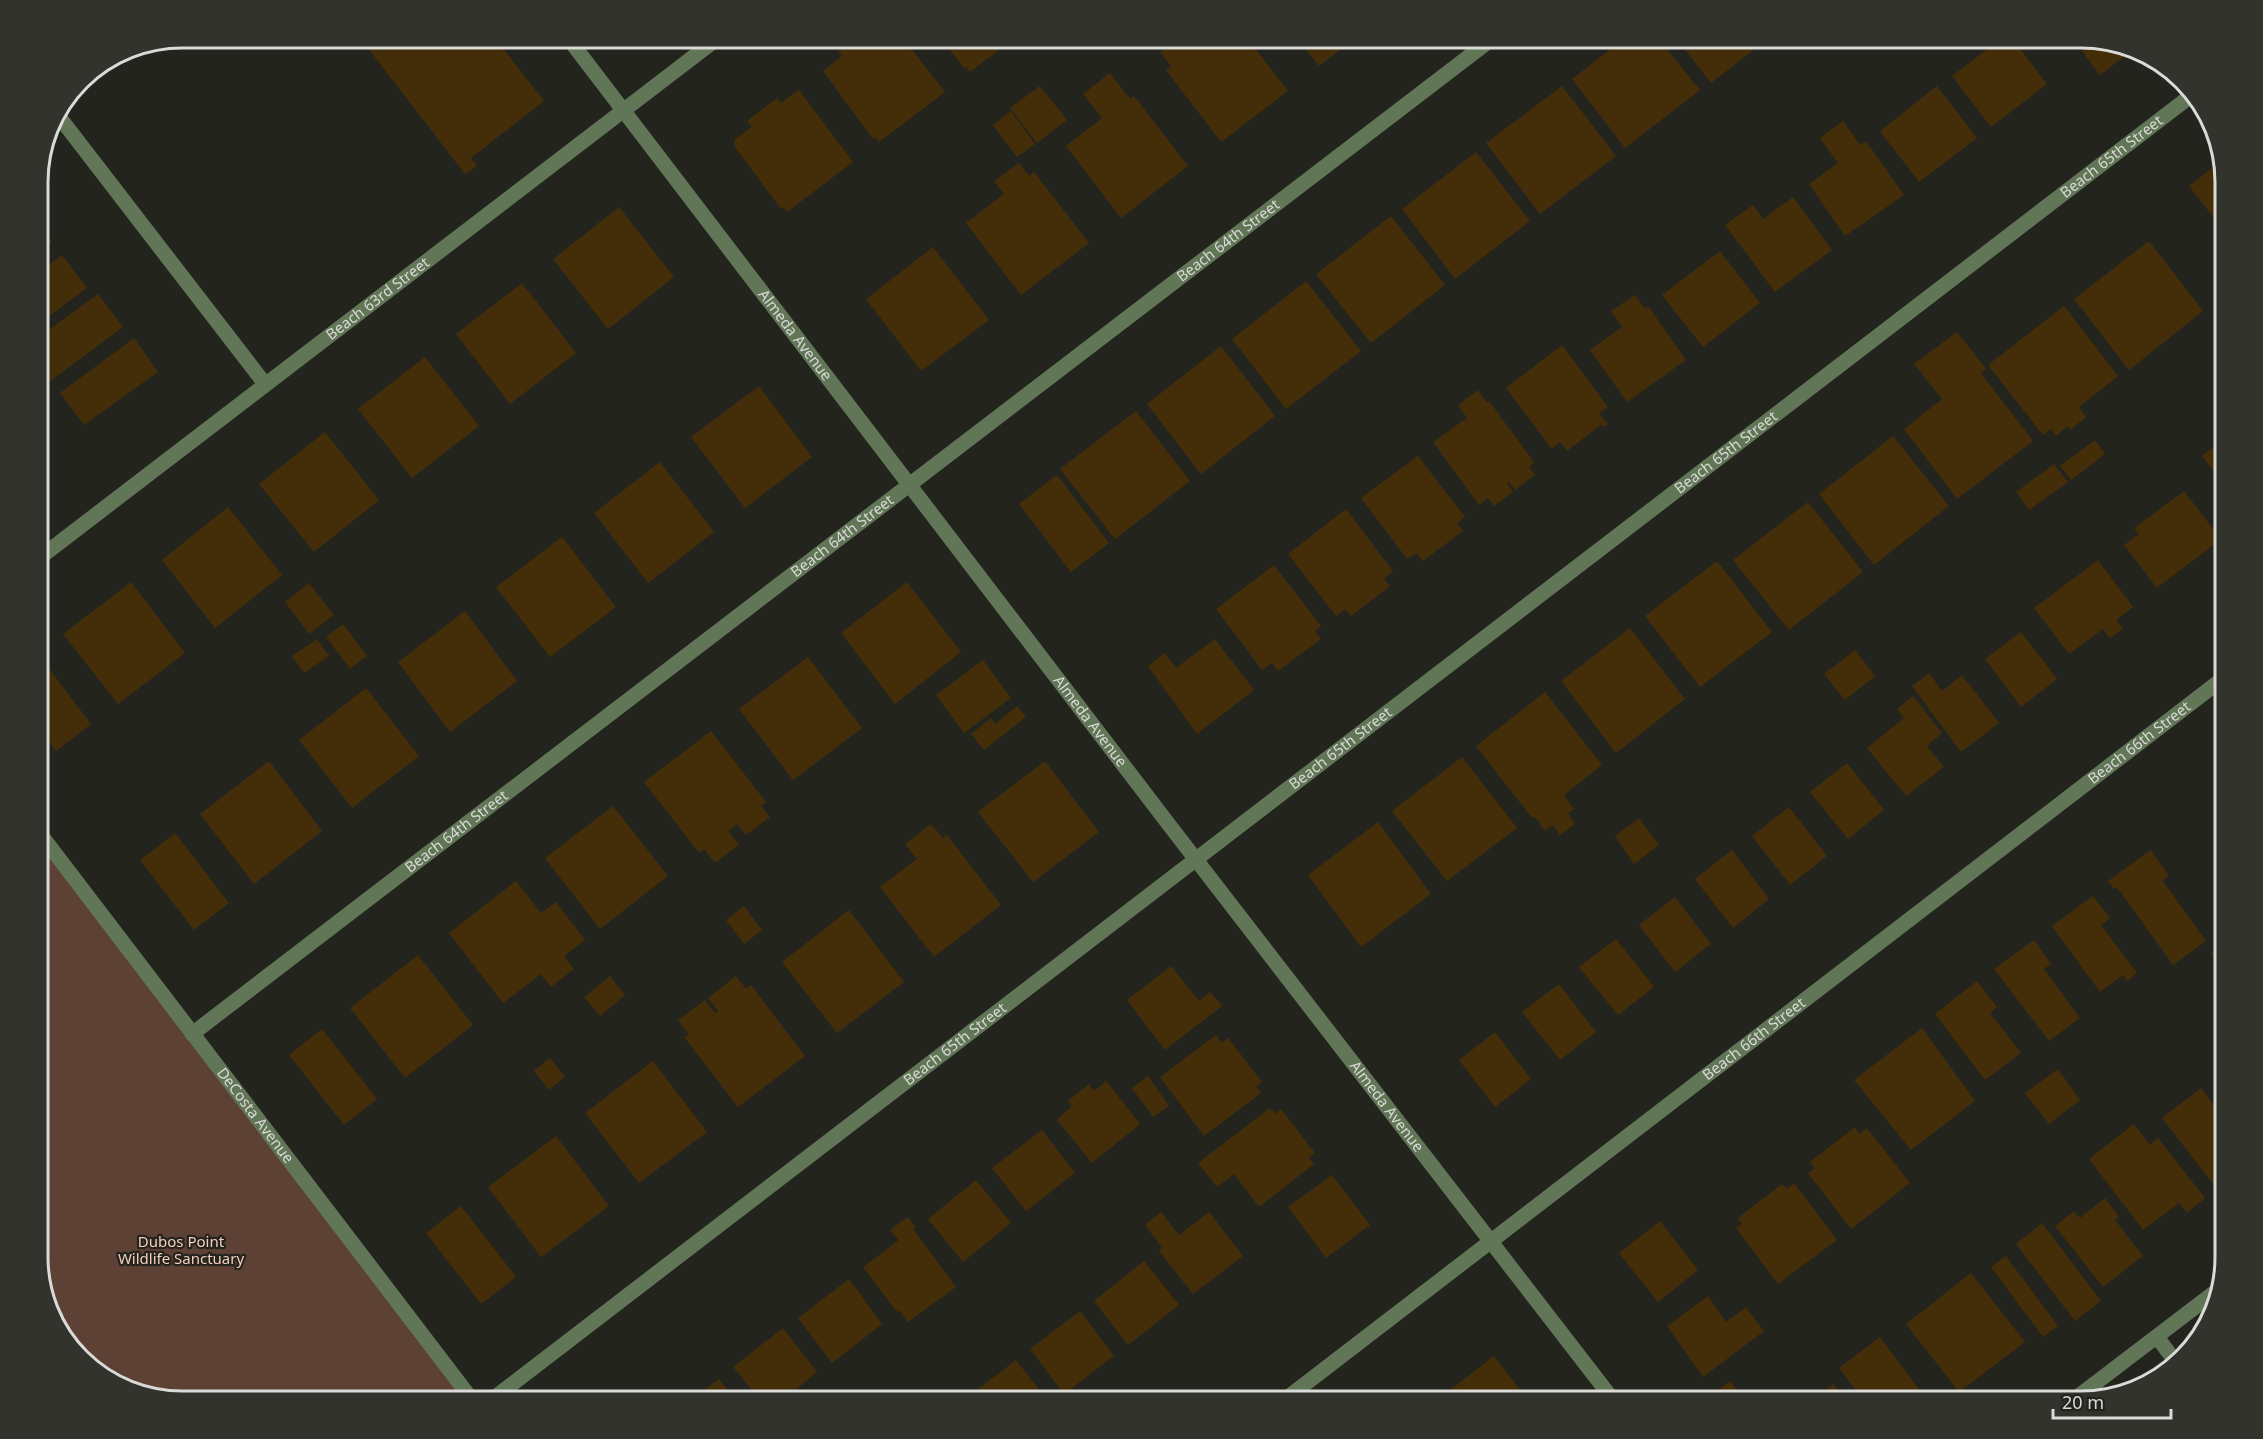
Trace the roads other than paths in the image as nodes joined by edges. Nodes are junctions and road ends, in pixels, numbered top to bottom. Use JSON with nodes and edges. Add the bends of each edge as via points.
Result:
{"nodes":[{"id":1,"x":576,"y":48,"type":"edge"},
{"id":2,"x":705,"y":48,"type":"edge"},
{"id":3,"x":1479,"y":48,"type":"edge"},
{"id":4,"x":2186,"y":100,"type":"edge"},
{"id":5,"x":623,"y":110,"type":"junction"},
{"id":6,"x":63,"y":122,"type":"edge"},
{"id":7,"x":265,"y":384,"type":"junction"},
{"id":8,"x":909,"y":485,"type":"junction"},
{"id":9,"x":48,"y":551,"type":"edge"},
{"id":10,"x":2215,"y":685,"type":"edge"},
{"id":11,"x":48,"y":844,"type":"edge"},
{"id":12,"x":1195,"y":860,"type":"junction"},
{"id":13,"x":192,"y":1034,"type":"junction"},
{"id":14,"x":1490,"y":1240,"type":"junction"},
{"id":15,"x":2208,"y":1297,"type":"edge"},
{"id":16,"x":2157,"y":1337,"type":"junction"},
{"id":17,"x":2171,"y":1356,"type":"edge"},
{"id":18,"x":465,"y":1391,"type":"edge"},
{"id":19,"x":503,"y":1391,"type":"edge"},
{"id":20,"x":1296,"y":1391,"type":"edge"},
{"id":21,"x":1606,"y":1391,"type":"edge"},
{"id":22,"x":2086,"y":1391,"type":"edge"}],
"edges":[{"from":1,"to":5,"type":"street","name":"Almeda Avenue"},
{"from":2,"to":5,"type":"street","name":"Beach 63rd Street"},
{"from":3,"to":8,"type":"street","name":"Beach 64th Street"},
{"from":4,"to":12,"type":"street","name":"Beach 65th Street"},
{"from":5,"to":7,"type":"street","name":"Beach 63rd Street"},
{"from":5,"to":8,"type":"street","name":"Almeda Avenue"},
{"from":6,"to":7,"type":"street"},
{"from":7,"to":9,"type":"street","name":"Beach 63rd Street"},
{"from":8,"to":12,"type":"street","name":"Almeda Avenue"},
{"from":8,"to":13,"type":"street","name":"Beach 64th Street"},
{"from":10,"to":14,"type":"street","name":"Beach 66th Street"},
{"from":11,"to":13,"type":"street","name":"DeCosta Avenue"},
{"from":12,"to":14,"type":"street","name":"Almeda Avenue"},
{"from":12,"to":19,"type":"street","name":"Beach 65th Street"},
{"from":13,"to":18,"type":"street","name":"DeCosta Avenue"},
{"from":14,"to":20,"type":"street","name":"Beach 66th Street"},
{"from":14,"to":21,"type":"street","name":"Almeda Avenue"},
{"from":15,"to":16,"type":"street"},
{"from":16,"to":17,"type":"street"},
{"from":16,"to":22,"type":"street"}]}
